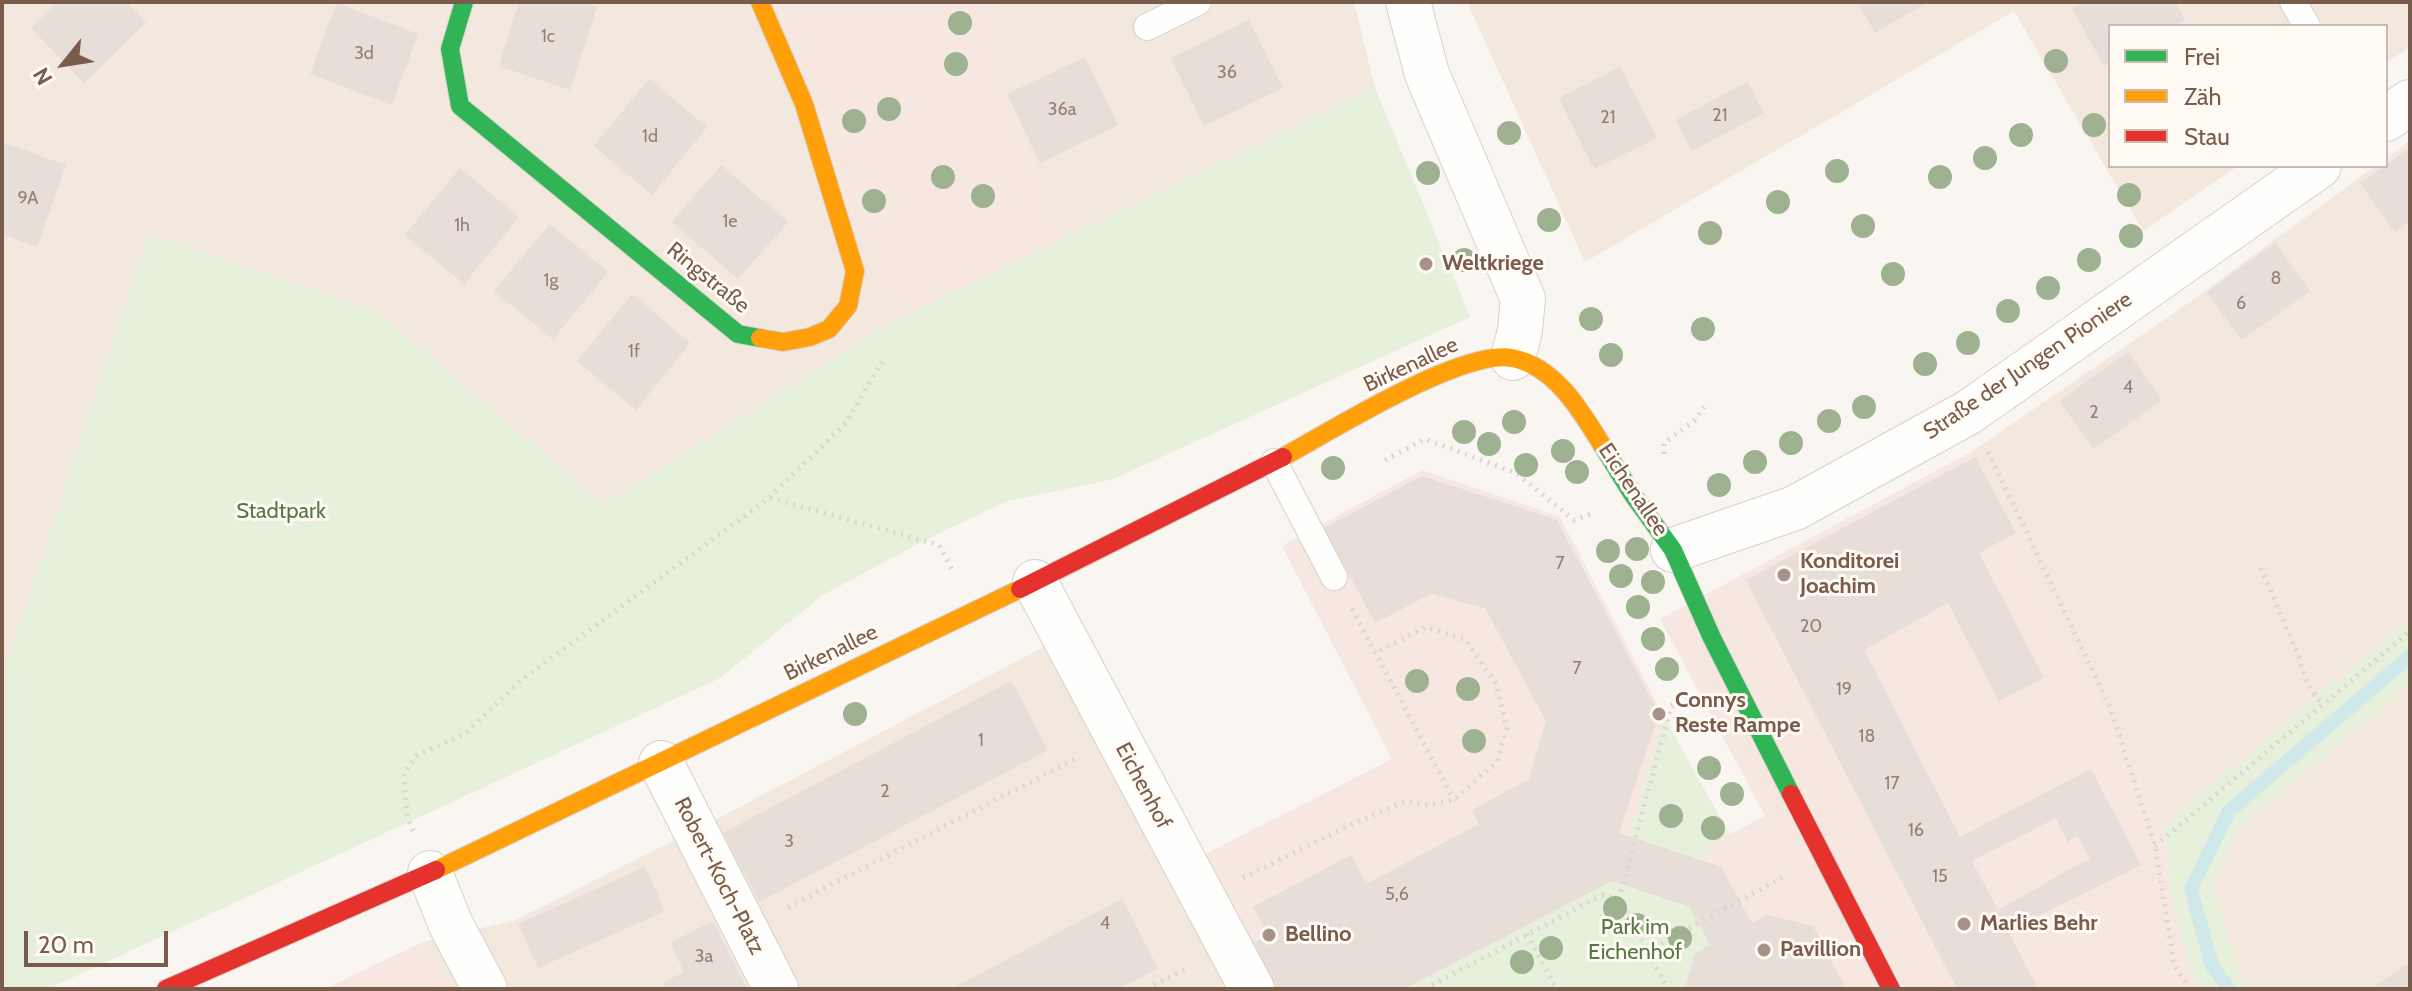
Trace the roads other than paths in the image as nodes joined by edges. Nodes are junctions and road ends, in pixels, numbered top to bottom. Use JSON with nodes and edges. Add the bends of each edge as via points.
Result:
{"nodes":[{"id":1,"x":464,"y":2,"type":"edge"},
{"id":2,"x":760,"y":2,"type":"edge"},
{"id":3,"x":1198,"y":2,"type":"edge"},
{"id":4,"x":1408,"y":2,"type":"edge"},
{"id":5,"x":2293,"y":2,"type":"edge"},
{"id":6,"x":2306,"y":24,"type":"edge"},
{"id":7,"x":1147,"y":27,"type":"dead end"},
{"id":8,"x":2410,"y":102,"type":"edge"},
{"id":9,"x":2388,"y":118,"type":"edge"},
{"id":10,"x":2316,"y":168,"type":"edge"},
{"id":11,"x":1513,"y":358,"type":"junction"},
{"id":12,"x":1274,"y":462,"type":"junction"},
{"id":13,"x":1673,"y":550,"type":"junction"},
{"id":14,"x":1334,"y":577,"type":"road end"},
{"id":15,"x":1035,"y":582,"type":"junction"},
{"id":16,"x":661,"y":763,"type":"junction"},
{"id":17,"x":430,"y":873,"type":"junction"},
{"id":18,"x":166,"y":989,"type":"edge"},
{"id":19,"x":485,"y":989,"type":"edge"},
{"id":20,"x":776,"y":989,"type":"edge"},
{"id":21,"x":1252,"y":989,"type":"edge"},
{"id":22,"x":1891,"y":989,"type":"edge"}],
"edges":[{"from":1,"to":2,"type":"street","name":"Ringstraße","via":[[450,49],[460,106],[738,334],[783,342],[829,329],[848,306],[855,271],[804,104]]},
{"from":3,"to":7,"type":"lane"},
{"from":4,"to":11,"type":"street","via":[[1427,74],[1523,299]]},
{"from":5,"to":6,"type":"lane"},
{"from":8,"to":9,"type":"street"},
{"from":10,"to":13,"type":"street","name":"Straße der Jungen Pioniere","via":[[1969,412],[1795,508]]},
{"from":11,"to":12,"type":"street","name":"Birkenallee","via":[[1464,364],[1428,379]]},
{"from":11,"to":13,"type":"street","name":"Eichenallee","via":[[1559,384]]},
{"from":12,"to":14,"type":"lane"},
{"from":12,"to":15,"type":"street","name":"Birkenallee"},
{"from":13,"to":22,"type":"street","name":"Eichenallee","via":[[1712,638]]},
{"from":15,"to":16,"type":"street","name":"Birkenallee"},
{"from":15,"to":21,"type":"street","name":"Eichenhof"},
{"from":16,"to":17,"type":"street","name":"Birkenallee"},
{"from":16,"to":20,"type":"street","name":"Robert-Koch-Platz"},
{"from":17,"to":18,"type":"street","name":"Birkenallee"},
{"from":17,"to":19,"type":"street"}]}
